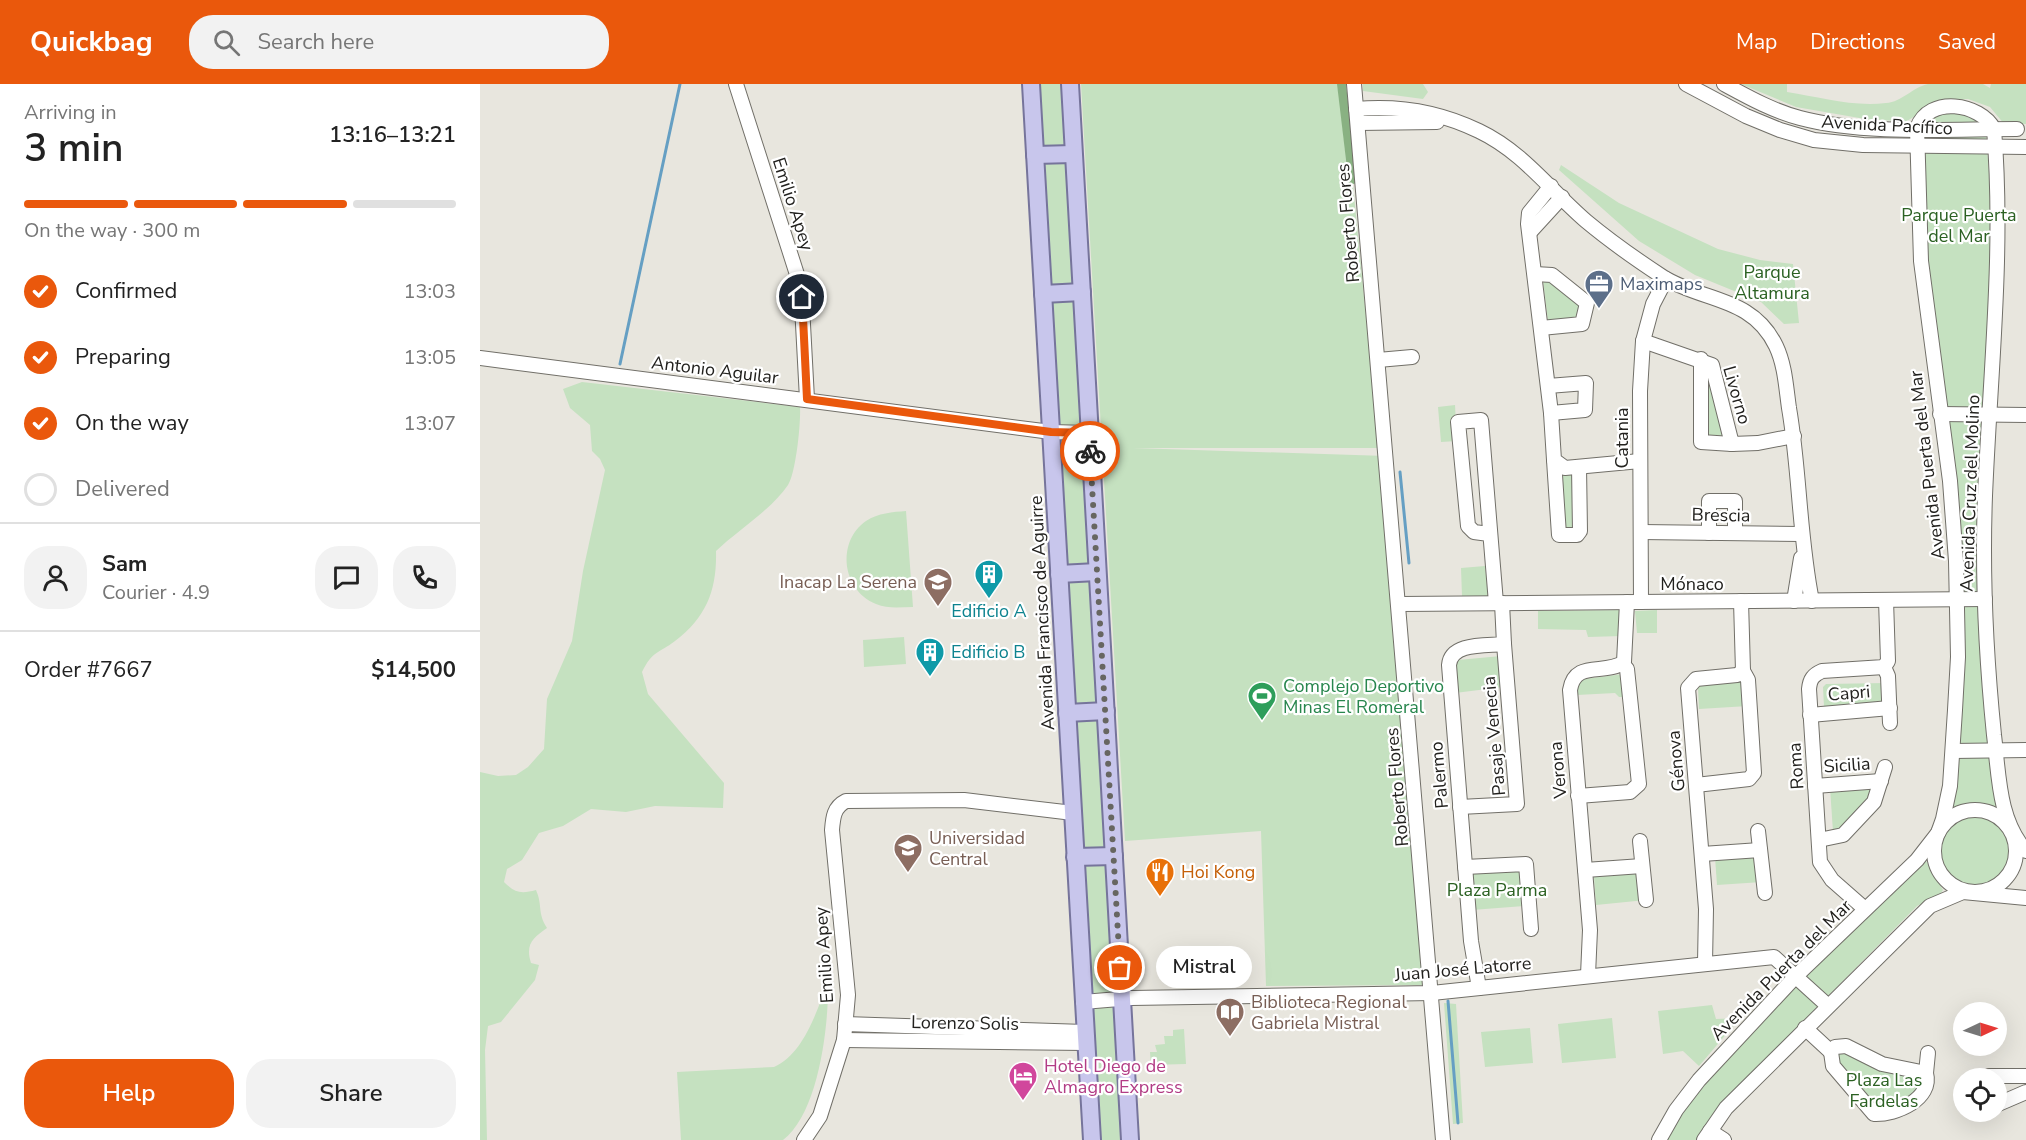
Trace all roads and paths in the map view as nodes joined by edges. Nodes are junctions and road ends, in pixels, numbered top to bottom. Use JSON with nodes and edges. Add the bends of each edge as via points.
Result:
{"nodes":[{"id":1,"x":1031,"y":84,"type":"edge"},
{"id":2,"x":1070,"y":84,"type":"edge"},
{"id":3,"x":1354,"y":84,"type":"edge"},
{"id":4,"x":1686,"y":84,"type":"edge"},
{"id":5,"x":1724,"y":84,"type":"edge"},
{"id":6,"x":737,"y":88,"type":"edge"},
{"id":7,"x":1356,"y":109,"type":"junction"},
{"id":8,"x":1775,"y":109,"type":"junction"},
{"id":9,"x":1358,"y":123,"type":"junction"},
{"id":10,"x":1466,"y":125,"type":"junction"},
{"id":11,"x":1767,"y":125,"type":"junction"},
{"id":12,"x":1917,"y":128,"type":"junction"},
{"id":13,"x":1994,"y":129,"type":"junction"},
{"id":14,"x":2017,"y":129,"type":"dead end"},
{"id":15,"x":1918,"y":146,"type":"junction"},
{"id":16,"x":1995,"y":147,"type":"junction"},
{"id":17,"x":2026,"y":147,"type":"edge"},
{"id":18,"x":1073,"y":154,"type":"junction"},
{"id":19,"x":1035,"y":156,"type":"junction"},
{"id":20,"x":1551,"y":186,"type":"junction"},
{"id":21,"x":1562,"y":197,"type":"junction"},
{"id":22,"x":1530,"y":232,"type":"junction"},
{"id":23,"x":1535,"y":274,"type":"junction"},
{"id":24,"x":1666,"y":279,"type":"junction"},
{"id":25,"x":1082,"y":292,"type":"junction"},
{"id":26,"x":1043,"y":294,"type":"junction"},
{"id":27,"x":1541,"y":328,"type":"junction"},
{"id":28,"x":1643,"y":341,"type":"junction"},
{"id":29,"x":1412,"y":357,"type":"dead end"},
{"id":30,"x":480,"y":358,"type":"edge"},
{"id":31,"x":1701,"y":359,"type":"junction"},
{"id":32,"x":1378,"y":360,"type":"junction"},
{"id":33,"x":1548,"y":386,"type":"junction"},
{"id":34,"x":807,"y":399,"type":"junction"},
{"id":35,"x":1551,"y":413,"type":"junction"},
{"id":36,"x":1940,"y":414,"type":"junction"},
{"id":37,"x":1991,"y":414,"type":"junction"},
{"id":38,"x":2026,"y":415,"type":"edge"},
{"id":39,"x":1051,"y":432,"type":"junction"},
{"id":40,"x":1089,"y":433,"type":"junction"},
{"id":41,"x":1794,"y":436,"type":"junction"},
{"id":42,"x":1732,"y":444,"type":"junction"},
{"id":43,"x":1554,"y":460,"type":"junction"},
{"id":44,"x":1640,"y":461,"type":"junction"},
{"id":45,"x":1579,"y":467,"type":"junction"},
{"id":46,"x":1641,"y":532,"type":"junction"},
{"id":47,"x":1710,"y":533,"type":"junction"},
{"id":48,"x":1736,"y":533,"type":"junction"},
{"id":49,"x":1489,"y":534,"type":"junction"},
{"id":50,"x":1801,"y":534,"type":"junction"},
{"id":51,"x":1802,"y":553,"type":"junction"},
{"id":52,"x":1097,"y":572,"type":"junction"},
{"id":53,"x":1059,"y":574,"type":"junction"},
{"id":54,"x":1985,"y":599,"type":"junction"},
{"id":55,"x":1886,"y":600,"type":"junction"},
{"id":56,"x":1957,"y":600,"type":"junction"},
{"id":57,"x":1740,"y":601,"type":"junction"},
{"id":58,"x":1794,"y":601,"type":"junction"},
{"id":59,"x":1812,"y":601,"type":"junction"},
{"id":60,"x":1634,"y":602,"type":"junction"},
{"id":61,"x":1499,"y":603,"type":"junction"},
{"id":62,"x":1400,"y":604,"type":"junction"},
{"id":63,"x":1504,"y":644,"type":"junction"},
{"id":64,"x":1622,"y":664,"type":"junction"},
{"id":65,"x":1884,"y":667,"type":"junction"},
{"id":66,"x":1743,"y":671,"type":"junction"},
{"id":67,"x":1890,"y":708,"type":"junction"},
{"id":68,"x":1106,"y":711,"type":"junction"},
{"id":69,"x":1067,"y":713,"type":"junction"},
{"id":70,"x":1810,"y":715,"type":"junction"},
{"id":71,"x":1890,"y":723,"type":"dead end"},
{"id":72,"x":1996,"y":750,"type":"junction"},
{"id":73,"x":2026,"y":750,"type":"edge"},
{"id":74,"x":1953,"y":751,"type":"junction"},
{"id":75,"x":1885,"y":766,"type":"dead end"},
{"id":76,"x":1881,"y":781,"type":"junction"},
{"id":77,"x":1696,"y":785,"type":"junction"},
{"id":78,"x":1815,"y":786,"type":"junction"},
{"id":79,"x":1578,"y":796,"type":"junction"},
{"id":80,"x":1460,"y":807,"type":"junction"},
{"id":81,"x":1073,"y":813,"type":"junction"},
{"id":82,"x":1758,"y":831,"type":"dead end"},
{"id":83,"x":1938,"y":833,"type":"junction"},
{"id":84,"x":2013,"y":834,"type":"junction"},
{"id":85,"x":1819,"y":840,"type":"junction"},
{"id":86,"x":1640,"y":841,"type":"dead end"},
{"id":87,"x":1760,"y":850,"type":"junction"},
{"id":88,"x":2026,"y":851,"type":"edge"},
{"id":89,"x":1702,"y":854,"type":"junction"},
{"id":90,"x":1114,"y":856,"type":"junction"},
{"id":91,"x":1075,"y":857,"type":"junction"},
{"id":92,"x":1642,"y":866,"type":"junction"},
{"id":93,"x":1465,"y":867,"type":"junction"},
{"id":94,"x":1585,"y":870,"type":"junction"},
{"id":95,"x":1979,"y":892,"type":"junction"},
{"id":96,"x":1765,"y":893,"type":"dead end"},
{"id":97,"x":2026,"y":898,"type":"edge"},
{"id":98,"x":1646,"y":900,"type":"dead end"},
{"id":99,"x":1865,"y":909,"type":"junction"},
{"id":100,"x":1531,"y":929,"type":"dead end"},
{"id":101,"x":1705,"y":963,"type":"junction"},
{"id":102,"x":1588,"y":975,"type":"junction"},
{"id":103,"x":1795,"y":977,"type":"junction"},
{"id":104,"x":1479,"y":988,"type":"junction"},
{"id":105,"x":1432,"y":993,"type":"junction"},
{"id":106,"x":1122,"y":999,"type":"junction"},
{"id":107,"x":1083,"y":1002,"type":"junction"},
{"id":108,"x":1827,"y":1005,"type":"junction"},
{"id":109,"x":845,"y":1024,"type":"junction"},
{"id":110,"x":1805,"y":1028,"type":"junction"},
{"id":111,"x":1085,"y":1037,"type":"junction"},
{"id":112,"x":844,"y":1040,"type":"junction"},
{"id":113,"x":1831,"y":1052,"type":"junction"},
{"id":114,"x":1928,"y":1053,"type":"dead end"},
{"id":115,"x":1926,"y":1072,"type":"junction"},
{"id":116,"x":2007,"y":1076,"type":"edge"},
{"id":117,"x":2026,"y":1076,"type":"edge"},
{"id":118,"x":2026,"y":1092,"type":"edge"},
{"id":119,"x":2007,"y":1100,"type":"edge"},
{"id":120,"x":1707,"y":1135,"type":"edge"},
{"id":121,"x":804,"y":1140,"type":"edge"},
{"id":122,"x":1092,"y":1140,"type":"edge"},
{"id":123,"x":1130,"y":1140,"type":"edge"},
{"id":124,"x":1443,"y":1140,"type":"edge"},
{"id":125,"x":1659,"y":1140,"type":"edge"},
{"id":126,"x":1724,"y":1140,"type":"edge"}],
"edges":[{"from":1,"to":19,"type":"main road","name":"Avenida Francisco de Aguirre"},
{"from":2,"to":18,"type":"main road"},
{"from":3,"to":7,"type":"street","name":"Roberto Flores"},
{"from":4,"to":11,"type":"street","name":"Avenida Pacífico"},
{"from":5,"to":8,"type":"street","name":"Avenida Pacífico"},
{"from":6,"to":34,"type":"street","name":"Emilio Apey","via":[[801,287]]},
{"from":7,"to":9,"type":"street","name":"Roberto Flores"},
{"from":7,"to":10,"type":"street","via":[[1411,110]]},
{"from":8,"to":11,"type":"street"},
{"from":8,"to":12,"type":"street","name":"Avenida Pacífico","via":[[1840,126]]},
{"from":9,"to":10,"type":"street","via":[[1408,120]]},
{"from":9,"to":32,"type":"street","name":"Roberto Flores"},
{"from":10,"to":20,"type":"street","via":[[1510,149]]},
{"from":11,"to":15,"type":"street","name":"Avenida Pacífico","via":[[1825,142]]},
{"from":12,"to":13,"type":"street","name":"Avenida Pacífico"},
{"from":12,"to":13,"type":"street","name":"Avenida Pacífico","via":[[1929,113],[1957,106],[1979,113]]},
{"from":12,"to":15,"type":"street","name":"Avenida Puerta del Mar"},
{"from":13,"to":14,"type":"street","name":"Avenida Pacífico"},
{"from":13,"to":16,"type":"street","name":"Avenida Cruz del Molino"},
{"from":15,"to":16,"type":"street","name":"Avenida Pacífico"},
{"from":15,"to":36,"type":"street","name":"Avenida Puerta del Mar","via":[[1921,261]]},
{"from":16,"to":17,"type":"street","name":"Avenida Pacífico"},
{"from":16,"to":37,"type":"street","name":"Avenida Cruz del Molino","via":[[1996,293]]},
{"from":18,"to":19,"type":"main road"},
{"from":18,"to":25,"type":"main road"},
{"from":19,"to":26,"type":"main road","name":"Avenida Francisco de Aguirre"},
{"from":20,"to":21,"type":"street"},
{"from":20,"to":22,"type":"street","via":[[1529,213]]},
{"from":21,"to":22,"type":"street"},
{"from":21,"to":24,"type":"street","via":[[1586,220]]},
{"from":22,"to":23,"type":"street"},
{"from":23,"to":27,"type":"street"},
{"from":23,"to":27,"type":"street","via":[[1552,274],[1587,303],[1582,324]]},
{"from":24,"to":28,"type":"street","name":"Catania","via":[[1653,304]]},
{"from":24,"to":41,"type":"street","via":[[1744,310],[1765,329],[1782,363]]},
{"from":25,"to":26,"type":"main road"},
{"from":25,"to":40,"type":"main road"},
{"from":26,"to":39,"type":"main road","name":"Avenida Francisco de Aguirre"},
{"from":27,"to":33,"type":"street"},
{"from":28,"to":31,"type":"street","name":"Livorno"},
{"from":28,"to":44,"type":"street","name":"Catania"},
{"from":29,"to":32,"type":"street"},
{"from":30,"to":34,"type":"street","name":"Antonio Aguilar"},
{"from":31,"to":42,"type":"street","name":"Livorno","via":[[1715,370]]},
{"from":31,"to":42,"type":"street","via":[[1701,442]]},
{"from":32,"to":62,"type":"street","name":"Roberto Flores"},
{"from":33,"to":35,"type":"street"},
{"from":33,"to":35,"type":"street","via":[[1586,383],[1585,410]]},
{"from":34,"to":39,"type":"street","name":"Antonio Aguilar"},
{"from":35,"to":43,"type":"street"},
{"from":36,"to":37,"type":"street"},
{"from":36,"to":56,"type":"street","name":"Avenida Puerta del Mar","via":[[1953,514]]},
{"from":37,"to":38,"type":"street"},
{"from":37,"to":54,"type":"street","name":"Avenida Cruz del Molino","via":[[1985,498]]},
{"from":39,"to":40,"type":"street","name":"Antonio Aguilar"},
{"from":39,"to":53,"type":"main road","name":"Avenida Francisco de Aguirre"},
{"from":40,"to":52,"type":"main road"},
{"from":41,"to":42,"type":"street","name":"Livorno"},
{"from":41,"to":50,"type":"street","via":[[1800,477]]},
{"from":43,"to":45,"type":"street","via":[[1565,468]]},
{"from":43,"to":45,"type":"street","via":[[1559,535],[1577,535],[1580,531]]},
{"from":44,"to":45,"type":"street"},
{"from":44,"to":46,"type":"street","name":"Catania"},
{"from":46,"to":47,"type":"street","name":"Brescia"},
{"from":46,"to":60,"type":"street","name":"Catania"},
{"from":47,"to":48,"type":"street","name":"Brescia"},
{"from":47,"to":48,"type":"street","via":[[1709,501],[1735,501]]},
{"from":48,"to":50,"type":"street","name":"Brescia"},
{"from":49,"to":49,"type":"street","via":[[1480,420],[1458,422],[1468,526],[1474,532]]},
{"from":49,"to":61,"type":"street"},
{"from":50,"to":51,"type":"street"},
{"from":51,"to":58,"type":"street"},
{"from":51,"to":59,"type":"street"},
{"from":52,"to":53,"type":"main road"},
{"from":52,"to":68,"type":"main road"},
{"from":53,"to":69,"type":"main road","name":"Avenida Francisco de Aguirre"},
{"from":54,"to":56,"type":"street","name":"Mónaco"},
{"from":54,"to":72,"type":"street","name":"Avenida Cruz del Molino"},
{"from":55,"to":56,"type":"street","name":"Mónaco"},
{"from":55,"to":59,"type":"street","name":"Mónaco"},
{"from":55,"to":65,"type":"street","via":[[1888,660]]},
{"from":56,"to":74,"type":"street","name":"Avenida Puerta del Mar"},
{"from":57,"to":58,"type":"street","name":"Mónaco"},
{"from":57,"to":60,"type":"street","name":"Mónaco"},
{"from":57,"to":66,"type":"street"},
{"from":58,"to":59,"type":"street","name":"Mónaco"},
{"from":60,"to":61,"type":"street","name":"Mónaco"},
{"from":60,"to":64,"type":"street"},
{"from":61,"to":62,"type":"street","name":"Mónaco"},
{"from":61,"to":63,"type":"street"},
{"from":62,"to":105,"type":"street","name":"Roberto Flores"},
{"from":63,"to":80,"type":"street","name":"Palermo","via":[[1460,649],[1449,661]]},
{"from":63,"to":80,"type":"street","name":"Pasaje Venecia","via":[[1517,804]]},
{"from":64,"to":79,"type":"street","name":"Verona","via":[[1583,670],[1570,685]]},
{"from":64,"to":79,"type":"street","via":[[1627,669],[1639,784],[1630,792]]},
{"from":65,"to":67,"type":"street"},
{"from":65,"to":70,"type":"street","name":"Roma","via":[[1815,674],[1810,681]]},
{"from":66,"to":77,"type":"street","name":"Génova","via":[[1737,675],[1696,678],[1689,684]]},
{"from":66,"to":77,"type":"street","via":[[1748,680],[1754,773],[1749,778]]},
{"from":67,"to":70,"type":"street","name":"Capri"},
{"from":67,"to":71,"type":"street"},
{"from":68,"to":69,"type":"main road"},
{"from":68,"to":90,"type":"main road"},
{"from":69,"to":81,"type":"main road","name":"Avenida Francisco de Aguirre"},
{"from":70,"to":78,"type":"street","name":"Roma"},
{"from":72,"to":73,"type":"street"},
{"from":72,"to":74,"type":"street"},
{"from":72,"to":84,"type":"street","name":"Avenida Cruz del Molino","via":[[2005,815]]},
{"from":74,"to":83,"type":"street","name":"Avenida Puerta del Mar","via":[[1950,786]]},
{"from":75,"to":76,"type":"street","name":"Sicilia"},
{"from":76,"to":78,"type":"street","name":"Sicilia"},
{"from":76,"to":85,"type":"street","name":"Sicilia","via":[[1874,802],[1844,835]]},
{"from":77,"to":89,"type":"street","name":"Génova"},
{"from":78,"to":85,"type":"street","name":"Roma"},
{"from":79,"to":94,"type":"street","name":"Verona"},
{"from":80,"to":93,"type":"street","name":"Palermo"},
{"from":81,"to":91,"type":"main road","name":"Avenida Francisco de Aguirre"},
{"from":81,"to":109,"type":"street","name":"Emilio Apey","via":[[964,800],[846,801],[836,809],[832,830],[848,995]]},
{"from":82,"to":87,"type":"street"},
{"from":83,"to":84,"type":"street","name":"Avenida Puerta del Mar","via":[[1952,818],[1970,810],[1983,810],[1996,815]]},
{"from":83,"to":95,"type":"street","name":"Avenida Puerta del Mar","via":[[1935,854],[1942,874],[1958,888]]},
{"from":83,"to":99,"type":"street","name":"Avenida Puerta del Mar","via":[[1917,860]]},
{"from":84,"to":88,"type":"street","name":"Avenida Cruz del Molino"},
{"from":84,"to":95,"type":"street","via":[[2016,847],[2011,872],[1992,889]]},
{"from":85,"to":99,"type":"street","name":"Roma","via":[[1820,862],[1825,872]]},
{"from":86,"to":92,"type":"street"},
{"from":87,"to":89,"type":"street"},
{"from":87,"to":96,"type":"street"},
{"from":89,"to":101,"type":"street","name":"Génova"},
{"from":90,"to":91,"type":"main road"},
{"from":90,"to":106,"type":"main road"},
{"from":91,"to":107,"type":"main road","name":"Avenida Francisco de Aguirre"},
{"from":92,"to":94,"type":"street"},
{"from":92,"to":98,"type":"street"},
{"from":93,"to":100,"type":"street","via":[[1526,864]]},
{"from":93,"to":104,"type":"street","name":"Palermo"},
{"from":94,"to":102,"type":"street","name":"Verona","via":[[1590,930]]},
{"from":95,"to":97,"type":"street"},
{"from":95,"to":108,"type":"street","via":[[1963,892],[1930,906]]},
{"from":99,"to":103,"type":"street","name":"Avenida Puerta del Mar"},
{"from":101,"to":102,"type":"street","name":"Juan José Latorre"},
{"from":101,"to":103,"type":"street","name":"Juan José Latorre","via":[[1774,957]]},
{"from":102,"to":104,"type":"street","name":"Juan José Latorre"},
{"from":103,"to":108,"type":"street","name":"Juan José Latorre"},
{"from":103,"to":125,"type":"street","name":"Avenida Puerta del Mar","via":[[1698,1080]]},
{"from":104,"to":105,"type":"street","name":"Juan José Latorre"},
{"from":105,"to":106,"type":"street","name":"Juan José Latorre"},
{"from":105,"to":124,"type":"street","name":"Roberto Flores"},
{"from":106,"to":107,"type":"street","name":"Juan José Latorre"},
{"from":106,"to":123,"type":"main road"},
{"from":107,"to":111,"type":"main road","name":"Avenida Francisco de Aguirre"},
{"from":108,"to":110,"type":"street"},
{"from":109,"to":111,"type":"street","name":"Lorenzo Solis"},
{"from":109,"to":112,"type":"street","name":"Emilio Apey"},
{"from":110,"to":113,"type":"street"},
{"from":110,"to":120,"type":"street","via":[[1726,1108]]},
{"from":111,"to":112,"type":"street","name":"Lorenzo Solis"},
{"from":111,"to":122,"type":"main road","name":"Avenida Francisco de Aguirre"},
{"from":112,"to":121,"type":"street","name":"Emilio Apey","via":[[819,1116]]},
{"from":113,"to":115,"type":"street","via":[[1835,1047],[1846,1046],[1882,1064]]},
{"from":113,"to":115,"type":"street","via":[[1833,1066],[1874,1114],[1893,1113],[1919,1097],[1928,1080]]},
{"from":114,"to":115,"type":"street"},
{"from":116,"to":117,"type":"street"},
{"from":118,"to":119,"type":"street"},
{"from":120,"to":126,"type":"street"}]}
